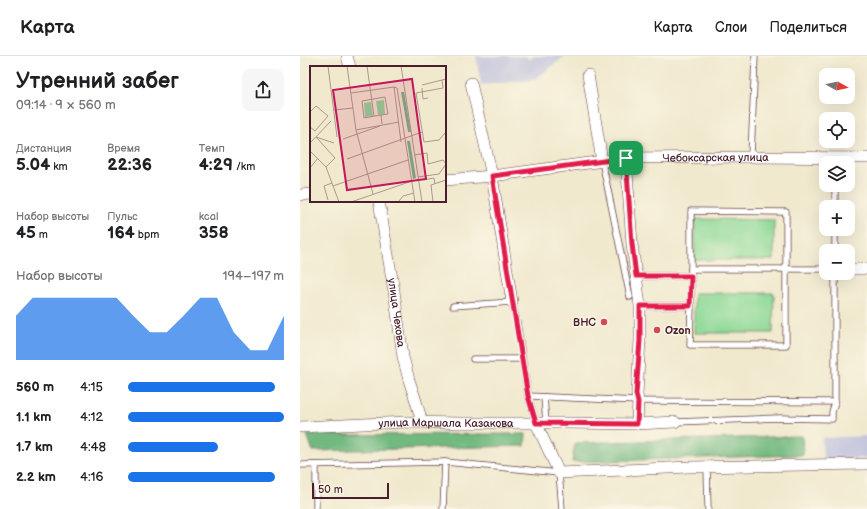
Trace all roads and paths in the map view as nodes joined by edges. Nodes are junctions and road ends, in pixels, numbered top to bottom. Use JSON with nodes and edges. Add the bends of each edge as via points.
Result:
{"nodes":[{"id":1,"x":347,"y":56,"type":"edge"},
{"id":2,"x":755,"y":56,"type":"edge"},
{"id":3,"x":350,"y":66,"type":"edge"},
{"id":4,"x":588,"y":75,"type":"dead end"},
{"id":5,"x":471,"y":82,"type":"dead end"},
{"id":6,"x":751,"y":157,"type":"junction"},
{"id":7,"x":626,"y":158,"type":"junction"},
{"id":8,"x":867,"y":158,"type":"edge"},
{"id":9,"x":819,"y":159,"type":"edge"},
{"id":10,"x":855,"y":159,"type":"edge"},
{"id":11,"x":602,"y":161,"type":"junction"},
{"id":12,"x":492,"y":176,"type":"junction"},
{"id":13,"x":446,"y":180,"type":"edge"},
{"id":14,"x":310,"y":194,"type":"edge"},
{"id":15,"x":300,"y":195,"type":"edge"},
{"id":16,"x":379,"y":202,"type":"edge"},
{"id":17,"x":690,"y":269,"type":"junction"},
{"id":18,"x":786,"y":269,"type":"junction"},
{"id":19,"x":819,"y":269,"type":"edge"},
{"id":20,"x":855,"y":269,"type":"edge"},
{"id":21,"x":867,"y":269,"type":"edge"},
{"id":22,"x":636,"y":276,"type":"junction"},
{"id":23,"x":691,"y":276,"type":"junction"},
{"id":24,"x":835,"y":280,"type":"edge"},
{"id":25,"x":630,"y":297,"type":"dead end"},
{"id":26,"x":512,"y":302,"type":"junction"},
{"id":27,"x":453,"y":306,"type":"dead end"},
{"id":28,"x":640,"y":306,"type":"junction"},
{"id":29,"x":690,"y":306,"type":"junction"},
{"id":30,"x":473,"y":359,"type":"dead end"},
{"id":31,"x":522,"y":359,"type":"junction"},
{"id":32,"x":528,"y":396,"type":"junction"},
{"id":33,"x":544,"y":397,"type":"junction"},
{"id":34,"x":638,"y":402,"type":"junction"},
{"id":35,"x":835,"y":402,"type":"junction"},
{"id":36,"x":422,"y":422,"type":"junction"},
{"id":37,"x":675,"y":422,"type":"joint"},
{"id":38,"x":541,"y":423,"type":"junction"},
{"id":39,"x":637,"y":424,"type":"junction"},
{"id":40,"x":300,"y":427,"type":"edge"},
{"id":41,"x":445,"y":462,"type":"junction"},
{"id":42,"x":316,"y":464,"type":"junction"},
{"id":43,"x":867,"y":464,"type":"edge"},
{"id":44,"x":300,"y":465,"type":"edge"},
{"id":45,"x":707,"y":466,"type":"junction"},
{"id":46,"x":559,"y":473,"type":"junction"},
{"id":47,"x":316,"y":509,"type":"edge"},
{"id":48,"x":443,"y":509,"type":"edge"},
{"id":49,"x":562,"y":509,"type":"edge"},
{"id":50,"x":708,"y":509,"type":"edge"}],
"edges":[{"from":1,"to":3,"type":"street"},
{"from":2,"to":6,"type":"lane"},
{"from":4,"to":11,"type":"street"},
{"from":5,"to":12,"type":"street"},
{"from":6,"to":7,"type":"street","name":"Чебоксарская улица"},
{"from":6,"to":9,"type":"street","name":"Чебоксарская улица"},
{"from":7,"to":11,"type":"street","name":"Чебоксарская улица"},
{"from":7,"to":22,"type":"street"},
{"from":8,"to":10,"type":"street","name":"Чебоксарская улица"},
{"from":11,"to":12,"type":"street","name":"Чебоксарская улица"},
{"from":11,"to":25,"type":"lane"},
{"from":12,"to":13,"type":"street","name":"Чебоксарская улица"},
{"from":12,"to":26,"type":"street"},
{"from":14,"to":15,"type":"street"},
{"from":16,"to":36,"type":"street","name":"улица Чехова","via":[[403,357]]},
{"from":17,"to":18,"type":"lane"},
{"from":17,"to":18,"type":"lane","via":[[691,211],[738,211],[786,212]]},
{"from":17,"to":23,"type":"lane"},
{"from":18,"to":19,"type":"lane"},
{"from":18,"to":29,"type":"lane","via":[[786,345],[690,345]]},
{"from":20,"to":21,"type":"street"},
{"from":22,"to":23,"type":"lane"},
{"from":22,"to":28,"type":"street"},
{"from":23,"to":29,"type":"lane"},
{"from":24,"to":35,"type":"lane"},
{"from":26,"to":27,"type":"lane"},
{"from":26,"to":31,"type":"lane"},
{"from":28,"to":29,"type":"lane"},
{"from":28,"to":34,"type":"street","via":[[636,394]]},
{"from":30,"to":31,"type":"lane"},
{"from":31,"to":32,"type":"lane"},
{"from":32,"to":33,"type":"lane"},
{"from":32,"to":38,"type":"lane"},
{"from":33,"to":34,"type":"lane"},
{"from":33,"to":38,"type":"lane"},
{"from":34,"to":35,"type":"lane"},
{"from":34,"to":39,"type":"street"},
{"from":35,"to":37,"type":"lane","name":"улица Маршала Казакова","via":[[832,419],[779,418]]},
{"from":36,"to":38,"type":"street","name":"улица Маршала Казакова"},
{"from":36,"to":40,"type":"street","name":"улица Маршала Казакова"},
{"from":37,"to":39,"type":"street","name":"улица Маршала Казакова"},
{"from":38,"to":39,"type":"street","name":"улица Маршала Казакова"},
{"from":38,"to":46,"type":"street"},
{"from":41,"to":42,"type":"lane"},
{"from":41,"to":46,"type":"lane"},
{"from":41,"to":48,"type":"lane"},
{"from":42,"to":44,"type":"lane"},
{"from":42,"to":47,"type":"lane"},
{"from":43,"to":45,"type":"street"},
{"from":45,"to":46,"type":"street"},
{"from":45,"to":50,"type":"lane"},
{"from":46,"to":49,"type":"lane"}]}
